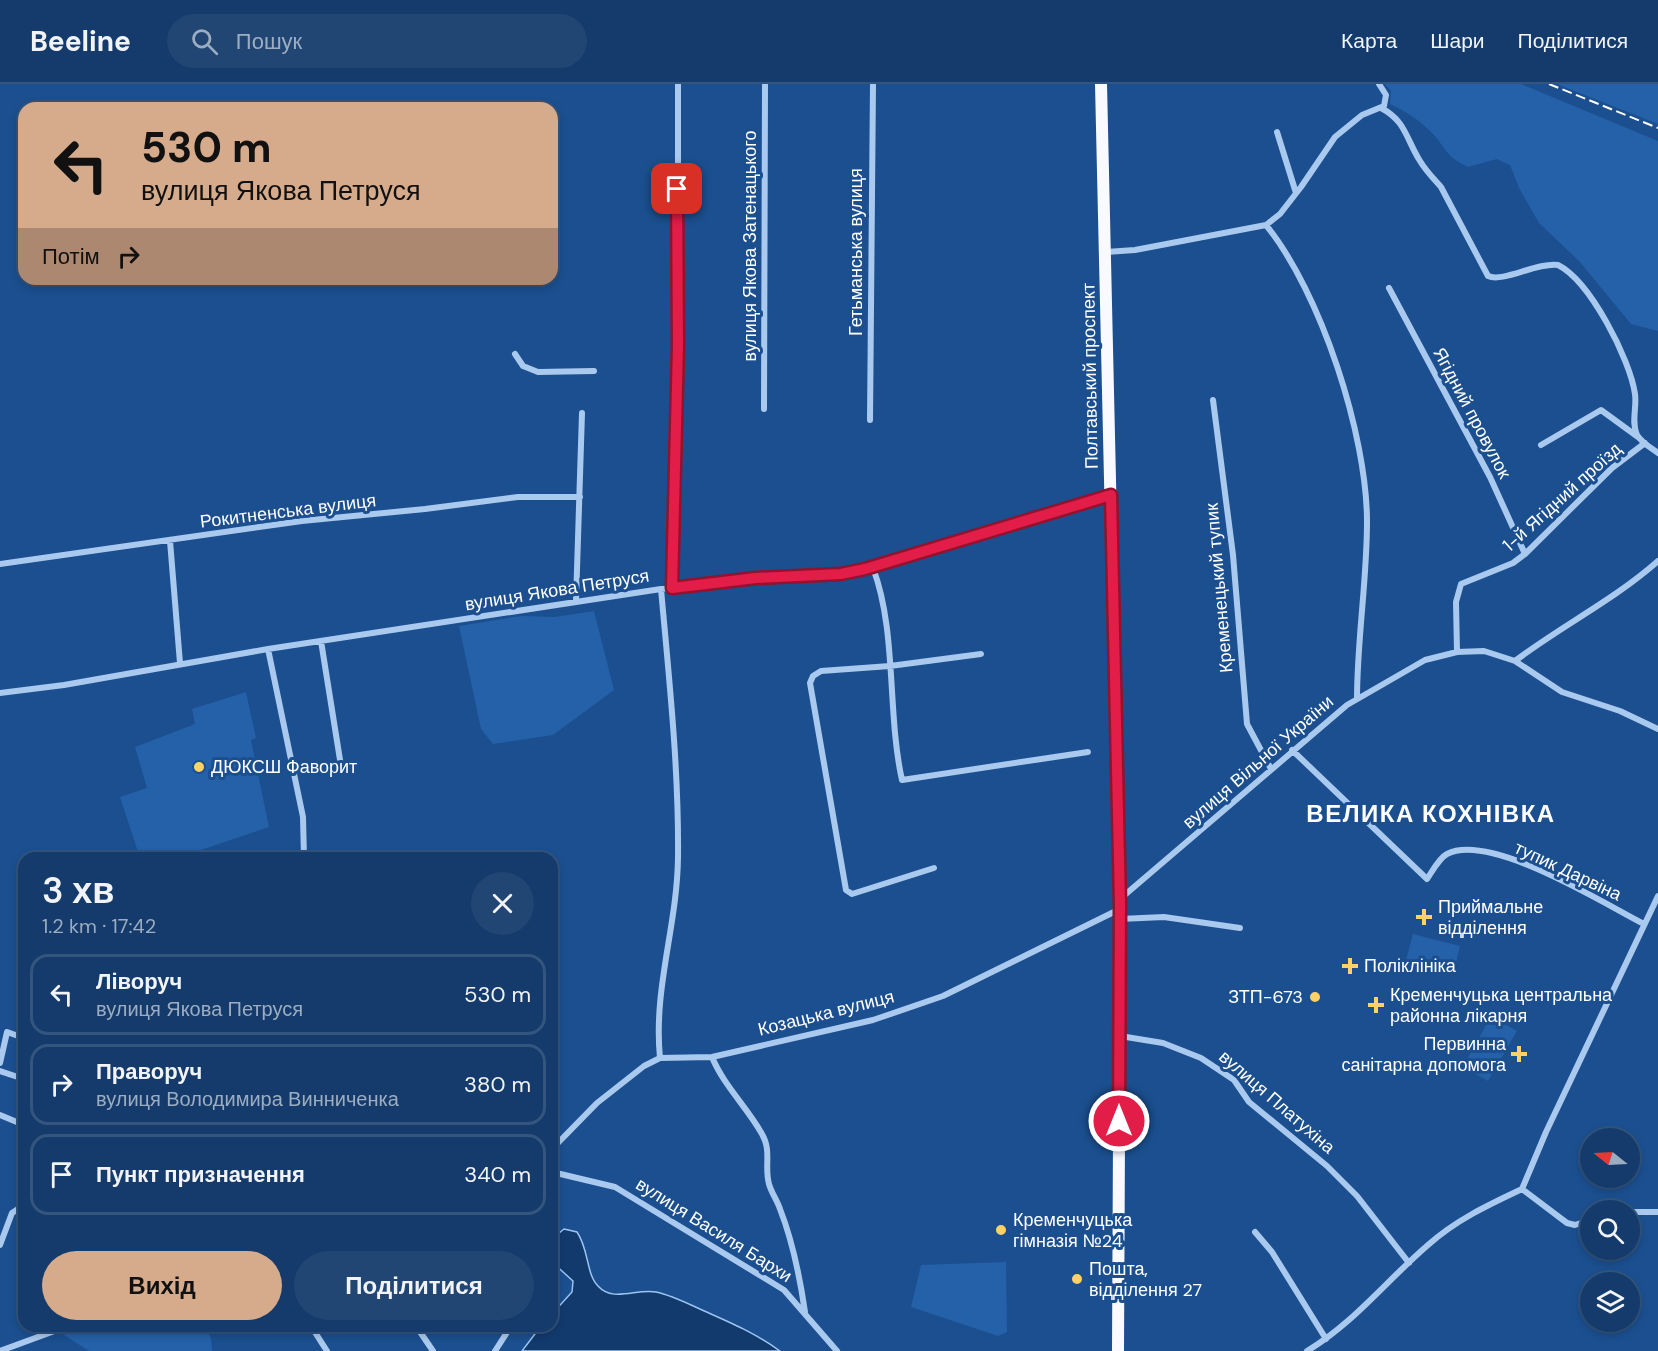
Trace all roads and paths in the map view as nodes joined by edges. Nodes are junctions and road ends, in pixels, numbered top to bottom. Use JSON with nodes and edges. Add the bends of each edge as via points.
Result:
{"nodes":[{"id":1,"x":678,"y":84,"type":"edge"},
{"id":2,"x":765,"y":84,"type":"edge"},
{"id":3,"x":873,"y":84,"type":"edge"},
{"id":4,"x":1101,"y":84,"type":"edge"},
{"id":5,"x":1379,"y":84,"type":"edge"},
{"id":6,"x":1381,"y":108,"type":"junction"},
{"id":7,"x":1277,"y":132,"type":"dead end"},
{"id":8,"x":1296,"y":193,"type":"junction"},
{"id":9,"x":1266,"y":225,"type":"junction"},
{"id":10,"x":1106,"y":252,"type":"junction"},
{"id":11,"x":1389,"y":288,"type":"dead end"},
{"id":12,"x":515,"y":354,"type":"dead end"},
{"id":13,"x":594,"y":371,"type":"dead end"},
{"id":14,"x":1213,"y":400,"type":"dead end"},
{"id":15,"x":764,"y":409,"type":"dead end"},
{"id":16,"x":582,"y":413,"type":"dead end"},
{"id":17,"x":870,"y":420,"type":"dead end"},
{"id":18,"x":1638,"y":437,"type":"junction"},
{"id":19,"x":1645,"y":443,"type":"junction"},
{"id":20,"x":1541,"y":445,"type":"dead end"},
{"id":21,"x":1658,"y":453,"type":"edge"},
{"id":22,"x":1111,"y":495,"type":"junction"},
{"id":23,"x":580,"y":497,"type":"junction"},
{"id":24,"x":170,"y":542,"type":"junction"},
{"id":25,"x":1525,"y":554,"type":"junction"},
{"id":26,"x":1658,"y":561,"type":"edge"},
{"id":27,"x":0,"y":564,"type":"edge"},
{"id":28,"x":873,"y":568,"type":"junction"},
{"id":29,"x":672,"y":588,"type":"junction"},
{"id":30,"x":661,"y":589,"type":"junction"},
{"id":31,"x":576,"y":601,"type":"junction"},
{"id":32,"x":321,"y":641,"type":"junction"},
{"id":33,"x":268,"y":649,"type":"junction"},
{"id":34,"x":1457,"y":652,"type":"junction"},
{"id":35,"x":981,"y":654,"type":"dead end"},
{"id":36,"x":1515,"y":661,"type":"junction"},
{"id":37,"x":180,"y":663,"type":"junction"},
{"id":38,"x":890,"y":666,"type":"junction"},
{"id":39,"x":0,"y":693,"type":"edge"},
{"id":40,"x":1357,"y":699,"type":"junction"},
{"id":41,"x":1658,"y":729,"type":"edge"},
{"id":42,"x":1292,"y":750,"type":"junction"},
{"id":43,"x":1088,"y":752,"type":"dead end"},
{"id":44,"x":341,"y":766,"type":"dead end"},
{"id":45,"x":1272,"y":769,"type":"junction"},
{"id":46,"x":304,"y":852,"type":"edge"},
{"id":47,"x":934,"y":868,"type":"dead end"},
{"id":48,"x":1658,"y":896,"type":"edge"},
{"id":49,"x":1120,"y":909,"type":"junction"},
{"id":50,"x":1644,"y":924,"type":"junction"},
{"id":51,"x":1240,"y":928,"type":"dead end"},
{"id":52,"x":18,"y":1036,"type":"edge"},
{"id":53,"x":1120,"y":1036,"type":"junction"},
{"id":54,"x":712,"y":1057,"type":"junction"},
{"id":55,"x":660,"y":1058,"type":"junction"},
{"id":56,"x":0,"y":1063,"type":"edge"},
{"id":57,"x":0,"y":1071,"type":"edge"},
{"id":58,"x":18,"y":1077,"type":"edge"},
{"id":59,"x":0,"y":1115,"type":"edge"},
{"id":60,"x":18,"y":1122,"type":"edge"},
{"id":61,"x":558,"y":1143,"type":"edge"},
{"id":62,"x":558,"y":1173,"type":"edge"},
{"id":63,"x":1522,"y":1189,"type":"junction"},
{"id":64,"x":18,"y":1209,"type":"edge"},
{"id":65,"x":1640,"y":1212,"type":"edge"},
{"id":66,"x":1658,"y":1212,"type":"edge"},
{"id":67,"x":4,"y":1222,"type":"edge"},
{"id":68,"x":1580,"y":1223,"type":"edge"},
{"id":69,"x":1255,"y":1232,"type":"dead end"},
{"id":70,"x":0,"y":1245,"type":"edge"},
{"id":71,"x":1409,"y":1263,"type":"junction"},
{"id":72,"x":806,"y":1313,"type":"junction"},
{"id":73,"x":45,"y":1332,"type":"edge"},
{"id":74,"x":315,"y":1332,"type":"edge"},
{"id":75,"x":420,"y":1332,"type":"edge"},
{"id":76,"x":507,"y":1332,"type":"edge"},
{"id":77,"x":1326,"y":1339,"type":"junction"},
{"id":78,"x":0,"y":1351,"type":"edge"},
{"id":79,"x":327,"y":1351,"type":"edge"},
{"id":80,"x":433,"y":1351,"type":"edge"},
{"id":81,"x":495,"y":1351,"type":"edge"},
{"id":82,"x":837,"y":1351,"type":"edge"},
{"id":83,"x":1118,"y":1351,"type":"edge"},
{"id":84,"x":1307,"y":1351,"type":"edge"}],
"edges":[{"from":1,"to":29,"type":"street","via":[[678,345]]},
{"from":2,"to":15,"type":"street","name":"вулиця Якова Затенацького"},
{"from":3,"to":17,"type":"street","name":"Гетьманська вулиця"},
{"from":4,"to":10,"type":"highway","name":"Полтавський проспект"},
{"from":5,"to":6,"type":"street","via":[[1386,95]]},
{"from":6,"to":8,"type":"street","via":[[1362,115],[1335,137]]},
{"from":6,"to":18,"type":"street","via":[[1396,116],[1418,159],[1442,187],[1488,276],[1499,277],[1542,264],[1558,265],[1586,291],[1625,359],[1632,380]]},
{"from":7,"to":8,"type":"street"},
{"from":8,"to":9,"type":"street"},
{"from":9,"to":10,"type":"street"},
{"from":9,"to":40,"type":"street","via":[[1287,251],[1331,353],[1350,408],[1364,469],[1367,521]]},
{"from":10,"to":22,"type":"highway","name":"Полтавський проспект"},
{"from":11,"to":25,"type":"street","name":"Ягідний провулок","via":[[1490,477]]},
{"from":12,"to":13,"type":"street","via":[[523,366],[538,372]]},
{"from":14,"to":45,"type":"street","name":"Кременецький тупик","via":[[1233,555],[1247,724]]},
{"from":16,"to":23,"type":"street"},
{"from":18,"to":19,"type":"street"},
{"from":18,"to":20,"type":"street","via":[[1601,410]]},
{"from":19,"to":21,"type":"street"},
{"from":19,"to":25,"type":"street","name":"1-й Ягідний проїзд","via":[[1612,468]]},
{"from":22,"to":28,"type":"street","name":"вулиця Якова Петруся"},
{"from":22,"to":49,"type":"highway","name":"Полтавський проспект"},
{"from":23,"to":24,"type":"street","name":"Рокитненська вулиця","via":[[518,497],[302,521]]},
{"from":23,"to":31,"type":"street"},
{"from":24,"to":27,"type":"street","name":"Рокитненська вулиця"},
{"from":24,"to":37,"type":"street"},
{"from":25,"to":34,"type":"street","name":"1-й Ягідний проїзд","via":[[1513,563],[1461,584],[1456,602]]},
{"from":26,"to":36,"type":"street","via":[[1638,579]]},
{"from":28,"to":29,"type":"street","name":"вулиця Якова Петруся"},
{"from":28,"to":38,"type":"street"},
{"from":29,"to":30,"type":"street","name":"вулиця Якова Петруся"},
{"from":30,"to":31,"type":"street","name":"вулиця Якова Петруся"},
{"from":30,"to":55,"type":"street","via":[[674,746],[678,859],[657,1011]]},
{"from":31,"to":32,"type":"street","name":"вулиця Якова Петруся"},
{"from":32,"to":33,"type":"street","name":"вулиця Якова Петруся"},
{"from":32,"to":44,"type":"street"},
{"from":33,"to":37,"type":"street","name":"вулиця Якова Петруся"},
{"from":33,"to":46,"type":"street","via":[[303,817]]},
{"from":34,"to":36,"type":"street","name":"вулиця Вільної України","via":[[1484,651]]},
{"from":34,"to":40,"type":"street","name":"вулиця Вільної України","via":[[1425,660]]},
{"from":35,"to":38,"type":"street"},
{"from":36,"to":41,"type":"street","name":"вулиця Вільної України","via":[[1562,692],[1620,711]]},
{"from":37,"to":39,"type":"street","name":"вулиця Якова Петруся"},
{"from":38,"to":43,"type":"street","via":[[902,780]]},
{"from":38,"to":47,"type":"street","via":[[821,671],[810,683],[844,882],[852,894]]},
{"from":40,"to":42,"type":"street","name":"вулиця Вільної України"},
{"from":42,"to":45,"type":"street","name":"вулиця Вільної України"},
{"from":42,"to":50,"type":"street","name":"тупик Дарвіна","via":[[1427,879],[1444,855],[1478,849],[1552,876]]},
{"from":45,"to":49,"type":"street","name":"вулиця Вільної України"},
{"from":48,"to":50,"type":"street"},
{"from":49,"to":51,"type":"street"},
{"from":49,"to":53,"type":"highway","name":"Полтавський проспект"},
{"from":49,"to":54,"type":"street","name":"Козацька вулиця","via":[[974,982],[908,1008],[873,1020]]},
{"from":50,"to":63,"type":"street"},
{"from":52,"to":56,"type":"street","via":[[7,1032]]},
{"from":53,"to":71,"type":"street","name":"вулиця Платухіна","via":[[1163,1043],[1202,1058],[1234,1080],[1249,1102],[1358,1196]]},
{"from":53,"to":83,"type":"highway","name":"Полтавський проспект"},
{"from":54,"to":55,"type":"street","name":"Козацька вулиця"},
{"from":54,"to":72,"type":"street","via":[[719,1074],[763,1134],[768,1147],[768,1183],[800,1276]]},
{"from":55,"to":61,"type":"street","name":"Козацька вулиця","via":[[604,1097]]},
{"from":57,"to":58,"type":"street"},
{"from":59,"to":60,"type":"street"},
{"from":62,"to":72,"type":"street","name":"вулиця Василя Бархи","via":[[595,1180],[638,1199],[784,1290]]},
{"from":63,"to":68,"type":"street","via":[[1567,1223]]},
{"from":63,"to":71,"type":"street","via":[[1459,1220]]},
{"from":64,"to":67,"type":"street"},
{"from":65,"to":66,"type":"street"},
{"from":67,"to":70,"type":"street"},
{"from":69,"to":77,"type":"street","via":[[1272,1252]]},
{"from":71,"to":77,"type":"street"},
{"from":72,"to":82,"type":"street","name":"вулиця Василя Бархи"},
{"from":73,"to":78,"type":"street"},
{"from":74,"to":79,"type":"street"},
{"from":75,"to":80,"type":"street"},
{"from":76,"to":81,"type":"street"},
{"from":77,"to":84,"type":"street"}]}
